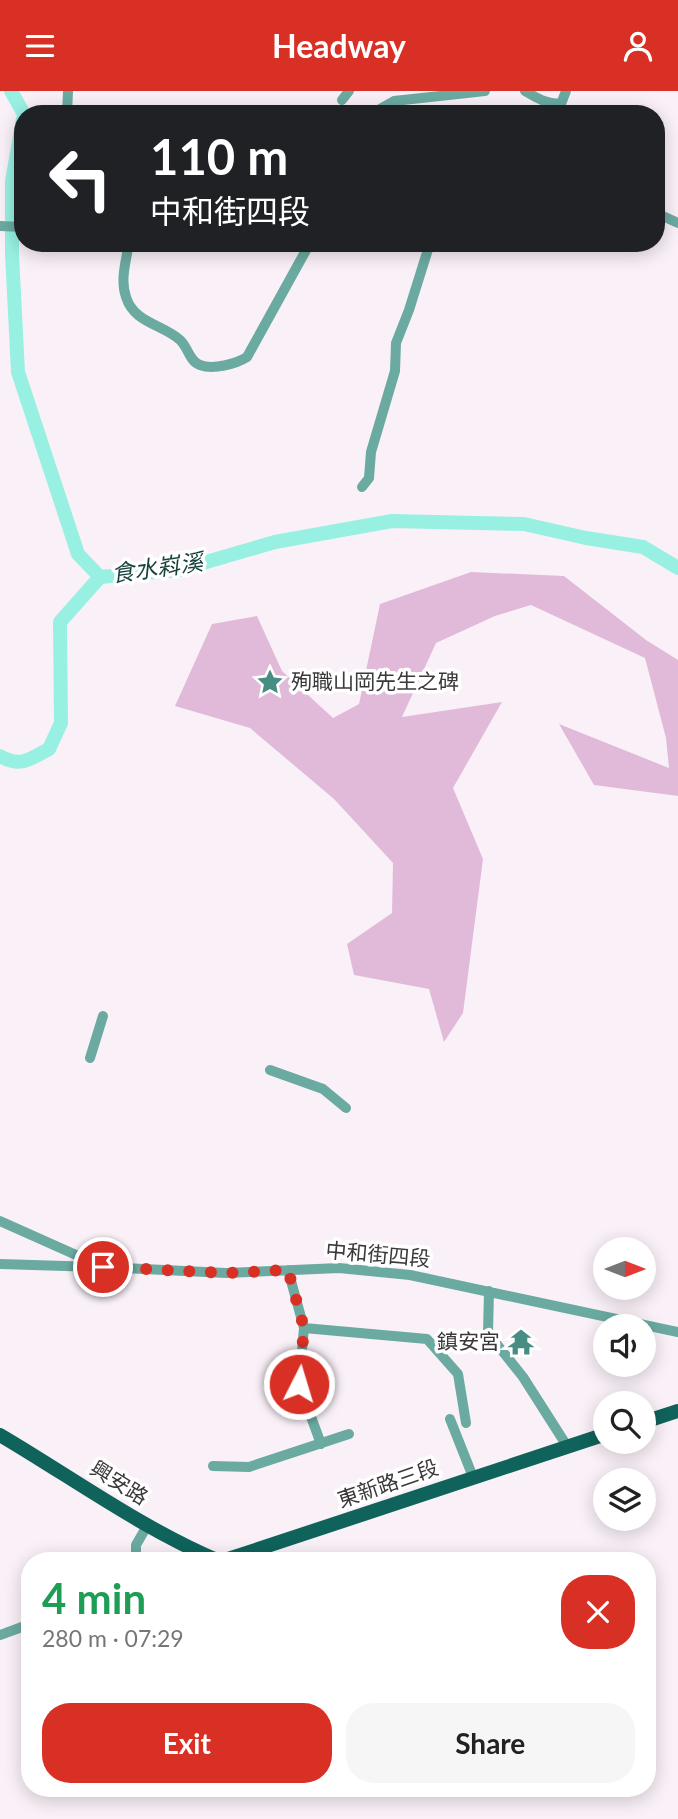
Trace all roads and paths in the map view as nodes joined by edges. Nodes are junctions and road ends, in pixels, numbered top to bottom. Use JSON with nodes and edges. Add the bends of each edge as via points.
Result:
{"nodes":[{"id":1,"x":485,"y":91,"type":"edge"},
{"id":2,"x":525,"y":91,"type":"edge"},
{"id":3,"x":424,"y":94,"type":"edge"},
{"id":4,"x":387,"y":105,"type":"edge"},
{"id":5,"x":548,"y":105,"type":"edge"},
{"id":6,"x":127,"y":252,"type":"edge"},
{"id":7,"x":305,"y":252,"type":"edge"},
{"id":8,"x":427,"y":252,"type":"edge"},
{"id":9,"x":362,"y":487,"type":"dead end"},
{"id":10,"x":103,"y":1016,"type":"dead end"},
{"id":11,"x":90,"y":1058,"type":"dead end"},
{"id":12,"x":270,"y":1070,"type":"dead end"},
{"id":13,"x":346,"y":1108,"type":"dead end"},
{"id":14,"x":0,"y":1221,"type":"edge"},
{"id":15,"x":0,"y":1264,"type":"edge"},
{"id":16,"x":103,"y":1267,"type":"junction"},
{"id":17,"x":288,"y":1270,"type":"junction"},
{"id":18,"x":489,"y":1291,"type":"junction"},
{"id":19,"x":304,"y":1328,"type":"junction"},
{"id":20,"x":678,"y":1332,"type":"edge"},
{"id":21,"x":678,"y":1411,"type":"edge"},
{"id":22,"x":656,"y":1418,"type":"edge"},
{"id":23,"x":450,"y":1419,"type":"dead end"},
{"id":24,"x":466,"y":1423,"type":"dead end"},
{"id":25,"x":349,"y":1434,"type":"dead end"},
{"id":26,"x":0,"y":1435,"type":"edge"},
{"id":27,"x":593,"y":1438,"type":"edge"},
{"id":28,"x":321,"y":1444,"type":"junction"},
{"id":29,"x":566,"y":1446,"type":"junction"},
{"id":30,"x":213,"y":1466,"type":"dead end"},
{"id":31,"x":473,"y":1477,"type":"junction"},
{"id":32,"x":147,"y":1526,"type":"junction"},
{"id":33,"x":136,"y":1552,"type":"edge"},
{"id":34,"x":198,"y":1552,"type":"edge"},
{"id":35,"x":247,"y":1552,"type":"edge"},
{"id":36,"x":21,"y":1628,"type":"edge"},
{"id":37,"x":0,"y":1635,"type":"edge"}],
"edges":[{"from":1,"to":3,"type":"street"},
{"from":2,"to":5,"type":"street"},
{"from":3,"to":4,"type":"street"},
{"from":6,"to":7,"type":"street","via":[[123,275],[130,306],[142,319],[180,340],[192,360],[205,366],[232,364],[247,357]]},
{"from":8,"to":9,"type":"street","via":[[396,343],[395,371],[371,452],[369,478]]},
{"from":10,"to":11,"type":"street"},
{"from":12,"to":13,"type":"street","via":[[323,1089]]},
{"from":14,"to":16,"type":"street","name":"中和街四段"},
{"from":15,"to":16,"type":"street"},
{"from":16,"to":17,"type":"street","name":"中和街四段","via":[[226,1273]]},
{"from":17,"to":18,"type":"street","name":"中和街四段","via":[[340,1268],[402,1274]]},
{"from":17,"to":19,"type":"street"},
{"from":18,"to":20,"type":"street","name":"中和街四段"},
{"from":18,"to":29,"type":"street","via":[[488,1333],[523,1377]]},
{"from":19,"to":24,"type":"street","via":[[427,1339],[458,1374]]},
{"from":19,"to":28,"type":"street","via":[[299,1384]]},
{"from":21,"to":22,"type":"main road"},
{"from":23,"to":31,"type":"street"},
{"from":25,"to":28,"type":"street"},
{"from":26,"to":32,"type":"main road","name":"興安路"},
{"from":27,"to":29,"type":"main road","name":"東新路三段"},
{"from":28,"to":30,"type":"street","via":[[249,1467]]},
{"from":29,"to":31,"type":"main road","name":"東新路三段"},
{"from":31,"to":35,"type":"main road","name":"東新路三段"},
{"from":32,"to":33,"type":"street"},
{"from":32,"to":34,"type":"main road","name":"興安路"},
{"from":36,"to":37,"type":"street"}]}
